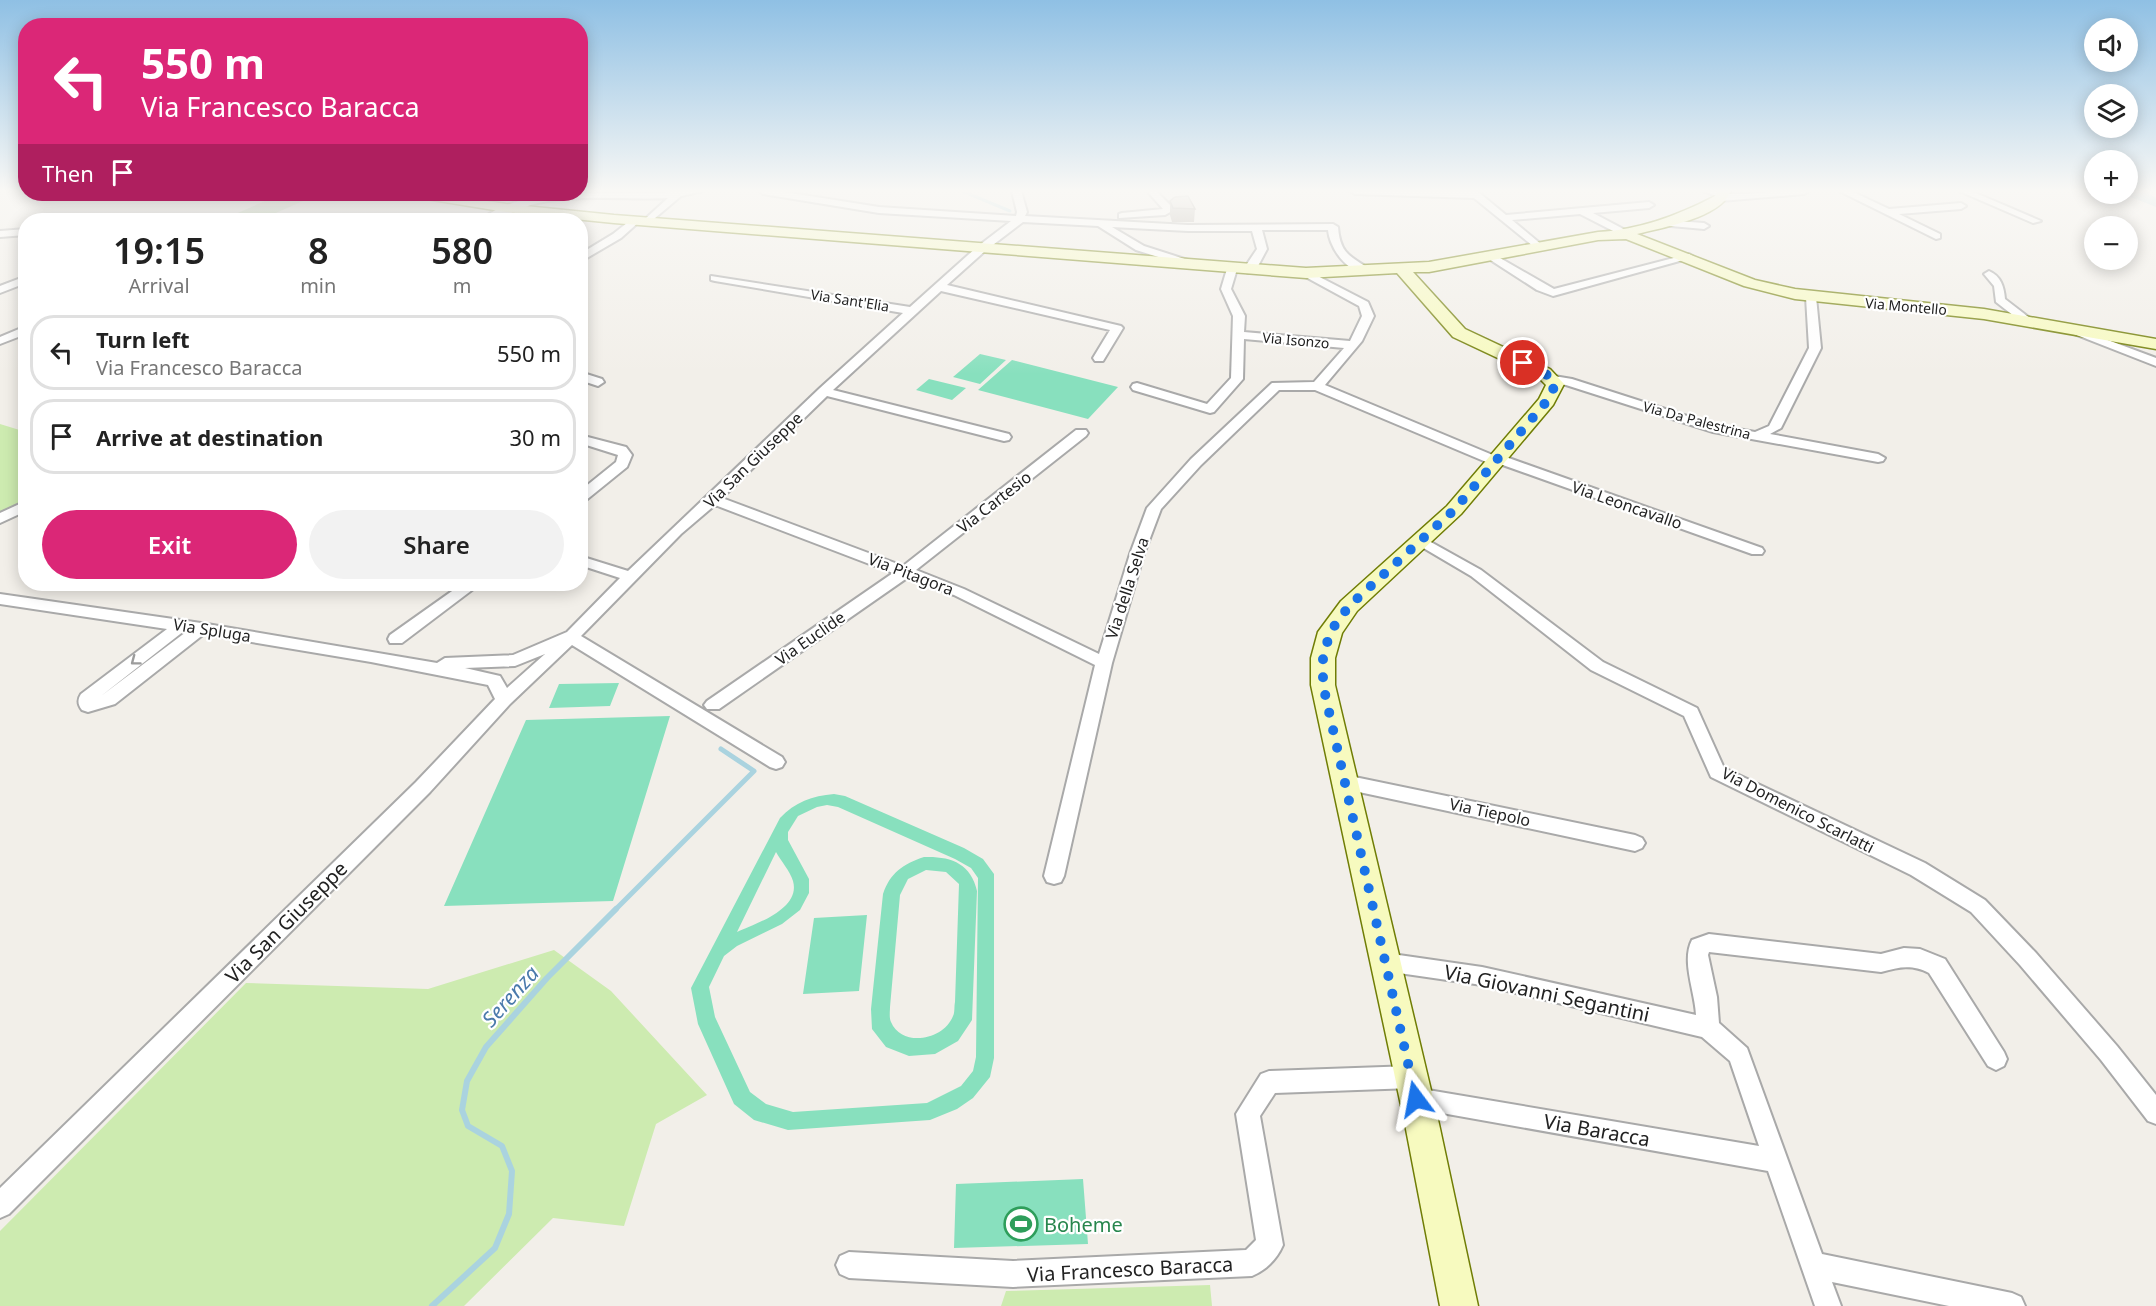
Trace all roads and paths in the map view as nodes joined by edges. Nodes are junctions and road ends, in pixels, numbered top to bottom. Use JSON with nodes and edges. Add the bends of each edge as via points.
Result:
{"nodes":[{"id":1,"x":978,"y":252,"type":"edge"},
{"id":2,"x":1060,"y":252,"type":"edge"},
{"id":3,"x":1137,"y":252,"type":"edge"},
{"id":4,"x":1260,"y":252,"type":"edge"},
{"id":5,"x":1338,"y":252,"type":"edge"},
{"id":6,"x":1518,"y":252,"type":"edge"},
{"id":7,"x":1677,"y":252,"type":"edge"},
{"id":8,"x":1141,"y":255,"type":"junction"},
{"id":9,"x":1493,"y":257,"type":"junction"},
{"id":10,"x":1689,"y":257,"type":"junction"},
{"id":11,"x":1240,"y":269,"type":"junction"},
{"id":12,"x":1402,"y":270,"type":"junction"},
{"id":13,"x":1366,"y":271,"type":"junction"},
{"id":14,"x":1306,"y":273,"type":"junction"},
{"id":15,"x":1989,"y":274,"type":"dead end"},
{"id":16,"x":0,"y":276,"type":"edge"},
{"id":17,"x":716,"y":278,"type":"dead end"},
{"id":18,"x":18,"y":279,"type":"edge"},
{"id":19,"x":18,"y":282,"type":"edge"},
{"id":20,"x":939,"y":287,"type":"junction"},
{"id":21,"x":0,"y":290,"type":"edge"},
{"id":22,"x":1811,"y":297,"type":"junction"},
{"id":23,"x":914,"y":311,"type":"junction"},
{"id":24,"x":2027,"y":321,"type":"junction"},
{"id":25,"x":0,"y":328,"type":"edge"},
{"id":26,"x":2072,"y":329,"type":"junction"},
{"id":27,"x":18,"y":330,"type":"edge"},
{"id":28,"x":18,"y":332,"type":"edge"},
{"id":29,"x":1240,"y":335,"type":"junction"},
{"id":30,"x":0,"y":341,"type":"edge"},
{"id":31,"x":2156,"y":344,"type":"edge"},
{"id":32,"x":1352,"y":345,"type":"junction"},
{"id":33,"x":1099,"y":358,"type":"dead end"},
{"id":34,"x":2156,"y":362,"type":"edge"},
{"id":35,"x":588,"y":379,"type":"edge"},
{"id":36,"x":1554,"y":380,"type":"junction"},
{"id":37,"x":598,"y":382,"type":"dead end"},
{"id":38,"x":1317,"y":386,"type":"junction"},
{"id":39,"x":1137,"y":387,"type":"dead end"},
{"id":40,"x":824,"y":391,"type":"junction"},
{"id":41,"x":1081,"y":433,"type":"dead end"},
{"id":42,"x":1756,"y":436,"type":"junction"},
{"id":43,"x":1004,"y":437,"type":"dead end"},
{"id":44,"x":588,"y":441,"type":"edge"},
{"id":45,"x":1878,"y":458,"type":"dead end"},
{"id":46,"x":1497,"y":460,"type":"junction"},
{"id":47,"x":588,"y":492,"type":"edge"},
{"id":48,"x":713,"y":499,"type":"junction"},
{"id":49,"x":18,"y":509,"type":"edge"},
{"id":50,"x":0,"y":519,"type":"edge"},
{"id":51,"x":1420,"y":540,"type":"junction"},
{"id":52,"x":1757,"y":550,"type":"dead end"},
{"id":53,"x":588,"y":563,"type":"edge"},
{"id":54,"x":906,"y":571,"type":"junction"},
{"id":55,"x":631,"y":577,"type":"junction"},
{"id":56,"x":461,"y":591,"type":"edge"},
{"id":57,"x":0,"y":599,"type":"edge"},
{"id":58,"x":182,"y":625,"type":"junction"},
{"id":59,"x":201,"y":628,"type":"junction"},
{"id":60,"x":570,"y":636,"type":"junction"},
{"id":61,"x":396,"y":639,"type":"dead end"},
{"id":62,"x":515,"y":660,"type":"junction"},
{"id":63,"x":1104,"y":663,"type":"junction"},
{"id":64,"x":423,"y":665,"type":"junction"},
{"id":65,"x":534,"y":674,"type":"junction"},
{"id":66,"x":504,"y":700,"type":"junction"},
{"id":67,"x":713,"y":705,"type":"dead end"},
{"id":68,"x":776,"y":762,"type":"dead end"},
{"id":69,"x":1345,"y":782,"type":"junction"},
{"id":70,"x":1635,"y":843,"type":"dead end"},
{"id":71,"x":1054,"y":876,"type":"dead end"},
{"id":72,"x":1385,"y":962,"type":"junction"},
{"id":73,"x":1708,"y":1028,"type":"junction"},
{"id":74,"x":1996,"y":1059,"type":"dead end"},
{"id":75,"x":1414,"y":1088,"type":"junction"},
{"id":76,"x":2156,"y":1113,"type":"edge"},
{"id":77,"x":1778,"y":1161,"type":"junction"},
{"id":78,"x":0,"y":1205,"type":"edge"},
{"id":79,"x":849,"y":1265,"type":"dead end"},
{"id":80,"x":1815,"y":1265,"type":"junction"},
{"id":81,"x":1459,"y":1306,"type":"edge"},
{"id":82,"x":1828,"y":1306,"type":"edge"},
{"id":83,"x":2012,"y":1306,"type":"edge"}],
"edges":[{"from":1,"to":20,"type":"street","name":"Via San Giuseppe"},
{"from":2,"to":8,"type":"street","name":"Via Montello"},
{"from":3,"to":8,"type":"street"},
{"from":4,"to":11,"type":"street","via":[[1254,264]]},
{"from":5,"to":13,"type":"street"},
{"from":6,"to":9,"type":"street","name":"Via Montello"},
{"from":7,"to":10,"type":"street","name":"Via Montello"},
{"from":8,"to":11,"type":"street","name":"Via Montello"},
{"from":9,"to":10,"type":"street","via":[[1553,293]]},
{"from":9,"to":12,"type":"street","name":"Via Montello"},
{"from":10,"to":22,"type":"street","name":"Via Montello","via":[[1755,285]]},
{"from":11,"to":14,"type":"street","name":"Via Montello"},
{"from":11,"to":29,"type":"street","name":"Via Isonzo","via":[[1226,289],[1239,316]]},
{"from":12,"to":13,"type":"street","name":"Via Montello"},
{"from":12,"to":36,"type":"street","via":[[1459,333]]},
{"from":13,"to":14,"type":"street","name":"Via Montello"},
{"from":14,"to":32,"type":"street","via":[[1364,304],[1366,324]]},
{"from":15,"to":24,"type":"street","via":[[1999,286],[2000,300]]},
{"from":16,"to":18,"type":"street"},
{"from":17,"to":23,"type":"street","name":"Via Sant'Elia"},
{"from":19,"to":21,"type":"street"},
{"from":20,"to":23,"type":"street","name":"Via San Giuseppe"},
{"from":20,"to":33,"type":"street","via":[[1118,328]]},
{"from":22,"to":24,"type":"street","name":"Via Montello"},
{"from":22,"to":42,"type":"street","via":[[1815,348],[1774,428]]},
{"from":23,"to":40,"type":"street","name":"Via San Giuseppe"},
{"from":24,"to":26,"type":"street","name":"Via Montello"},
{"from":25,"to":27,"type":"street"},
{"from":26,"to":31,"type":"street","name":"Via Montello"},
{"from":26,"to":34,"type":"street"},
{"from":28,"to":30,"type":"street"},
{"from":29,"to":32,"type":"street","name":"Via Isonzo"},
{"from":29,"to":39,"type":"street","name":"Via Isonzo","via":[[1238,379],[1210,409]]},
{"from":32,"to":38,"type":"street"},
{"from":35,"to":37,"type":"street"},
{"from":36,"to":42,"type":"street","name":"Via Da Palestrina","via":[[1713,428]]},
{"from":36,"to":46,"type":"street","via":[[1547,401]]},
{"from":38,"to":46,"type":"street","name":"Via Leoncavallo"},
{"from":38,"to":63,"type":"street","name":"Via della Selva","via":[[1276,386],[1154,508]]},
{"from":40,"to":43,"type":"street"},
{"from":40,"to":48,"type":"street","name":"Via San Giuseppe"},
{"from":41,"to":54,"type":"street","name":"Via Cartesio"},
{"from":42,"to":45,"type":"street","name":"Via Da Palestrina"},
{"from":44,"to":47,"type":"street","via":[[621,450],[625,455],[622,464]]},
{"from":46,"to":51,"type":"street","via":[[1454,510]]},
{"from":46,"to":52,"type":"street","name":"Via Leoncavallo"},
{"from":48,"to":54,"type":"street","name":"Via Pitagora"},
{"from":48,"to":55,"type":"street","name":"Via San Giuseppe"},
{"from":49,"to":50,"type":"street"},
{"from":51,"to":69,"type":"street","via":[[1349,606],[1330,632],[1323,658],[1323,685]]},
{"from":51,"to":76,"type":"street","name":"Via Domenico Scarlatti","via":[[1476,573],[1597,666],[1691,712],[1717,772],[1918,869],[1978,906],[2109,1053]]},
{"from":53,"to":55,"type":"street"},
{"from":54,"to":63,"type":"street","name":"Via Pitagora","via":[[986,604]]},
{"from":54,"to":67,"type":"street","name":"Via Euclide"},
{"from":55,"to":60,"type":"street","name":"Via San Giuseppe"},
{"from":56,"to":61,"type":"street"},
{"from":57,"to":58,"type":"street","name":"Via Spluga"},
{"from":58,"to":59,"type":"street","name":"Via Spluga"},
{"from":58,"to":59,"type":"street","one_way":true,"via":[[87,698],[88,706],[109,700]]},
{"from":59,"to":64,"type":"street","name":"Via Spluga"},
{"from":60,"to":62,"type":"street","name":"Via Spluga"},
{"from":60,"to":65,"type":"street","name":"Via San Giuseppe"},
{"from":60,"to":68,"type":"street"},
{"from":62,"to":64,"type":"street","name":"Via Spluga"},
{"from":62,"to":65,"type":"street"},
{"from":63,"to":71,"type":"street","name":"Via della Selva"},
{"from":64,"to":66,"type":"street","name":"Via Spluga","via":[[494,680]]},
{"from":65,"to":66,"type":"street","name":"Via San Giuseppe"},
{"from":66,"to":78,"type":"street","name":"Via San Giuseppe","via":[[423,787]]},
{"from":69,"to":70,"type":"street","name":"Via Tiepolo"},
{"from":69,"to":72,"type":"street"},
{"from":72,"to":73,"type":"street","name":"Via Giovanni Segantini","via":[[1482,976]]},
{"from":72,"to":75,"type":"street"},
{"from":73,"to":74,"type":"street","via":[[1699,946],[1726,944],[1881,963],[1904,957],[1920,958],[1937,966]]},
{"from":73,"to":77,"type":"street","name":"Via Giovanni Segantini","via":[[1740,1056]]},
{"from":75,"to":77,"type":"street","name":"Via Baracca"},
{"from":75,"to":79,"type":"street","name":"Via Francesco Baracca","via":[[1269,1082],[1248,1114],[1270,1245],[1252,1263],[1013,1274]]},
{"from":75,"to":81,"type":"street"},
{"from":77,"to":80,"type":"street","name":"Via Giovanni Segantini"},
{"from":80,"to":82,"type":"street","name":"Via Giovanni Segantini"},
{"from":80,"to":83,"type":"street"}]}
